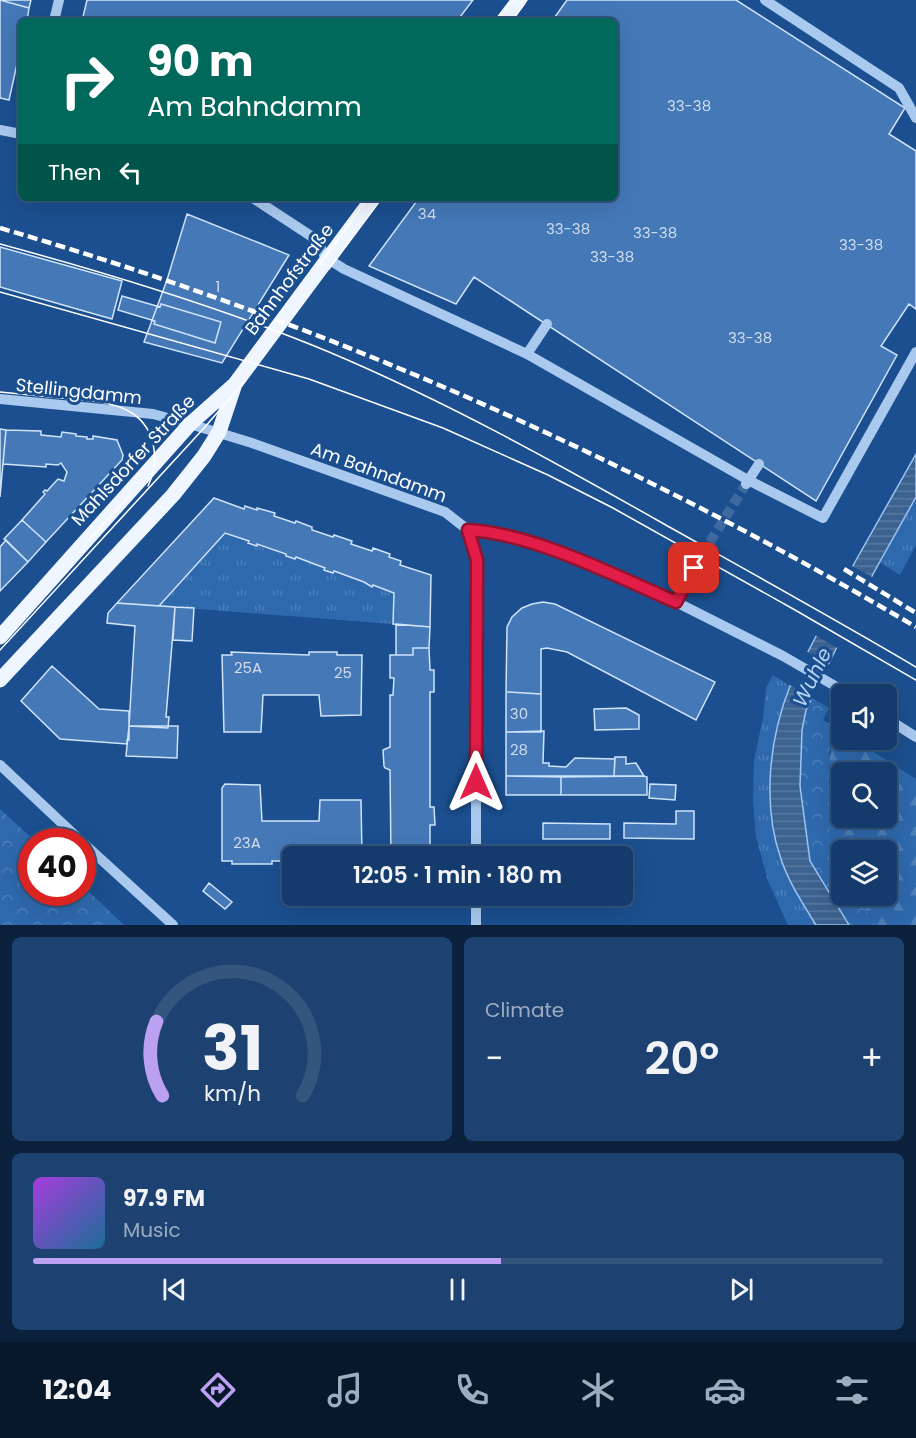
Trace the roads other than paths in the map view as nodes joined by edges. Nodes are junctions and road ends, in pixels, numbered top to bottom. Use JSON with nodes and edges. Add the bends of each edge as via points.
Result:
{"nodes":[{"id":1,"x":59,"y":0,"type":"edge"},
{"id":2,"x":519,"y":0,"type":"edge"},
{"id":3,"x":765,"y":0,"type":"edge"},
{"id":4,"x":55,"y":18,"type":"edge"},
{"id":5,"x":505,"y":18,"type":"edge"},
{"id":6,"x":916,"y":118,"type":"edge"},
{"id":7,"x":0,"y":130,"type":"edge"},
{"id":8,"x":18,"y":133,"type":"edge"},
{"id":9,"x":258,"y":201,"type":"edge"},
{"id":10,"x":372,"y":201,"type":"edge"},
{"id":11,"x":327,"y":259,"type":"junction"},
{"id":12,"x":547,"y":324,"type":"dead end"},
{"id":13,"x":916,"y":352,"type":"edge"},
{"id":14,"x":527,"y":354,"type":"junction"},
{"id":15,"x":235,"y":384,"type":"junction"},
{"id":16,"x":0,"y":399,"type":"edge"},
{"id":17,"x":190,"y":424,"type":"junction"},
{"id":18,"x":219,"y":432,"type":"junction"},
{"id":19,"x":468,"y":530,"type":"junction"},
{"id":20,"x":694,"y":568,"type":"tunnel mouth"},
{"id":21,"x":676,"y":602,"type":"junction"},
{"id":22,"x":0,"y":637,"type":"edge"},
{"id":23,"x":0,"y":680,"type":"edge"},
{"id":24,"x":832,"y":684,"type":"edge"},
{"id":25,"x":897,"y":725,"type":"edge"},
{"id":26,"x":916,"y":737,"type":"edge"},
{"id":27,"x":0,"y":765,"type":"edge"},
{"id":28,"x":67,"y":828,"type":"edge"},
{"id":29,"x":476,"y":846,"type":"edge"},
{"id":30,"x":96,"y":855,"type":"edge"},
{"id":31,"x":476,"y":906,"type":"edge"},
{"id":32,"x":173,"y":925,"type":"edge"},
{"id":33,"x":476,"y":925,"type":"edge"}],
"edges":[{"from":1,"to":4,"type":"street"},
{"from":2,"to":5,"type":"main road"},
{"from":3,"to":6,"type":"street","via":[[899,88]]},
{"from":7,"to":8,"type":"street"},
{"from":9,"to":11,"type":"street","via":[[317,240]]},
{"from":10,"to":11,"type":"main road","name":"Bahnhofstraße"},
{"from":11,"to":14,"type":"street"},
{"from":11,"to":15,"type":"main road","name":"Bahnhofstraße"},
{"from":12,"to":14,"type":"street"},
{"from":13,"to":14,"type":"street","via":[[823,518],[752,475]]},
{"from":15,"to":17,"type":"main road","name":"Mahlsdorfer Straße"},
{"from":15,"to":18,"type":"main road"},
{"from":16,"to":17,"type":"street","name":"Stellingdamm","via":[[153,414]]},
{"from":17,"to":18,"type":"street","name":"Stellingdamm"},
{"from":17,"to":22,"type":"main road","name":"Mahlsdorfer Straße"},
{"from":18,"to":19,"type":"street","name":"Am Bahndamm","via":[[445,512]]},
{"from":18,"to":23,"type":"main road","via":[[177,490]]},
{"from":19,"to":21,"type":"street","via":[[493,531],[569,557]]},
{"from":19,"to":29,"type":"street","via":[[477,560]]},
{"from":20,"to":21,"type":"street"},
{"from":21,"to":24,"type":"street"},
{"from":25,"to":26,"type":"street"},
{"from":27,"to":28,"type":"street"},
{"from":30,"to":32,"type":"street"},
{"from":31,"to":33,"type":"street"}]}
